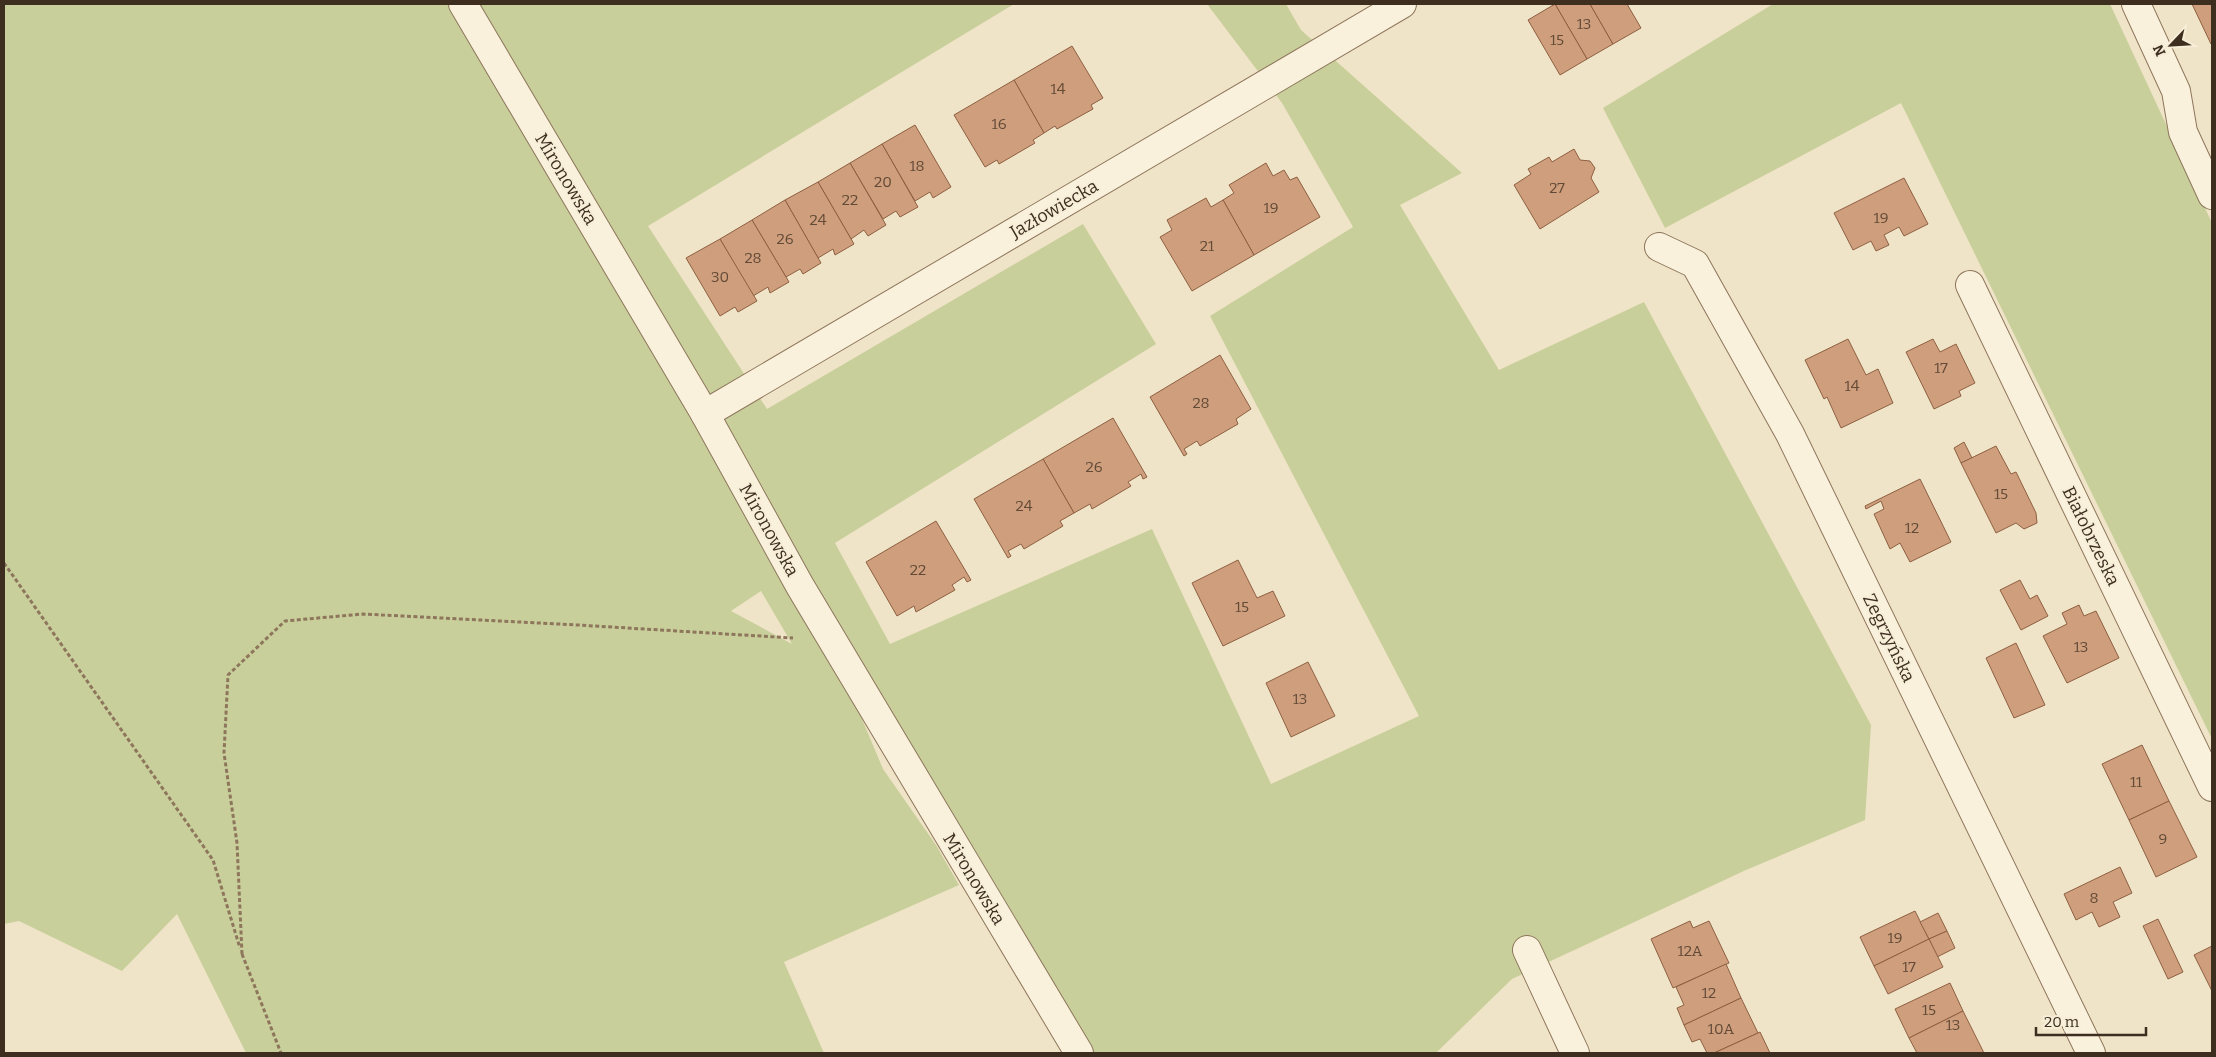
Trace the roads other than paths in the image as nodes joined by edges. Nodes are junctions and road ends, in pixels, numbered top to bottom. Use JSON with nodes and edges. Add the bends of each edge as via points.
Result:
{"nodes":[{"id":1,"x":463,"y":4,"type":"edge"},
{"id":2,"x":1402,"y":4,"type":"edge"},
{"id":3,"x":2136,"y":4,"type":"edge"},
{"id":4,"x":2212,"y":195,"type":"edge"},
{"id":5,"x":1659,"y":247,"type":"dead end"},
{"id":6,"x":1970,"y":285,"type":"dead end"},
{"id":7,"x":705,"y":414,"type":"junction"},
{"id":8,"x":2212,"y":787,"type":"edge"},
{"id":9,"x":1527,"y":950,"type":"dead end"},
{"id":10,"x":1079,"y":1053,"type":"edge"},
{"id":11,"x":1575,"y":1053,"type":"edge"},
{"id":12,"x":2091,"y":1053,"type":"edge"}],
"edges":[{"from":1,"to":7,"type":"street","name":"Mironowska"},
{"from":2,"to":7,"type":"street","name":"Jazłowiecka"},
{"from":3,"to":4,"type":"street","via":[[2176,91],[2182,132]]},
{"from":5,"to":12,"type":"street","name":"Zegrzyńska","via":[[1695,264],[1790,434]]},
{"from":6,"to":8,"type":"street","name":"Białobrzeska"},
{"from":7,"to":10,"type":"street","name":"Mironowska","via":[[800,586]]},
{"from":9,"to":11,"type":"street"}]}
